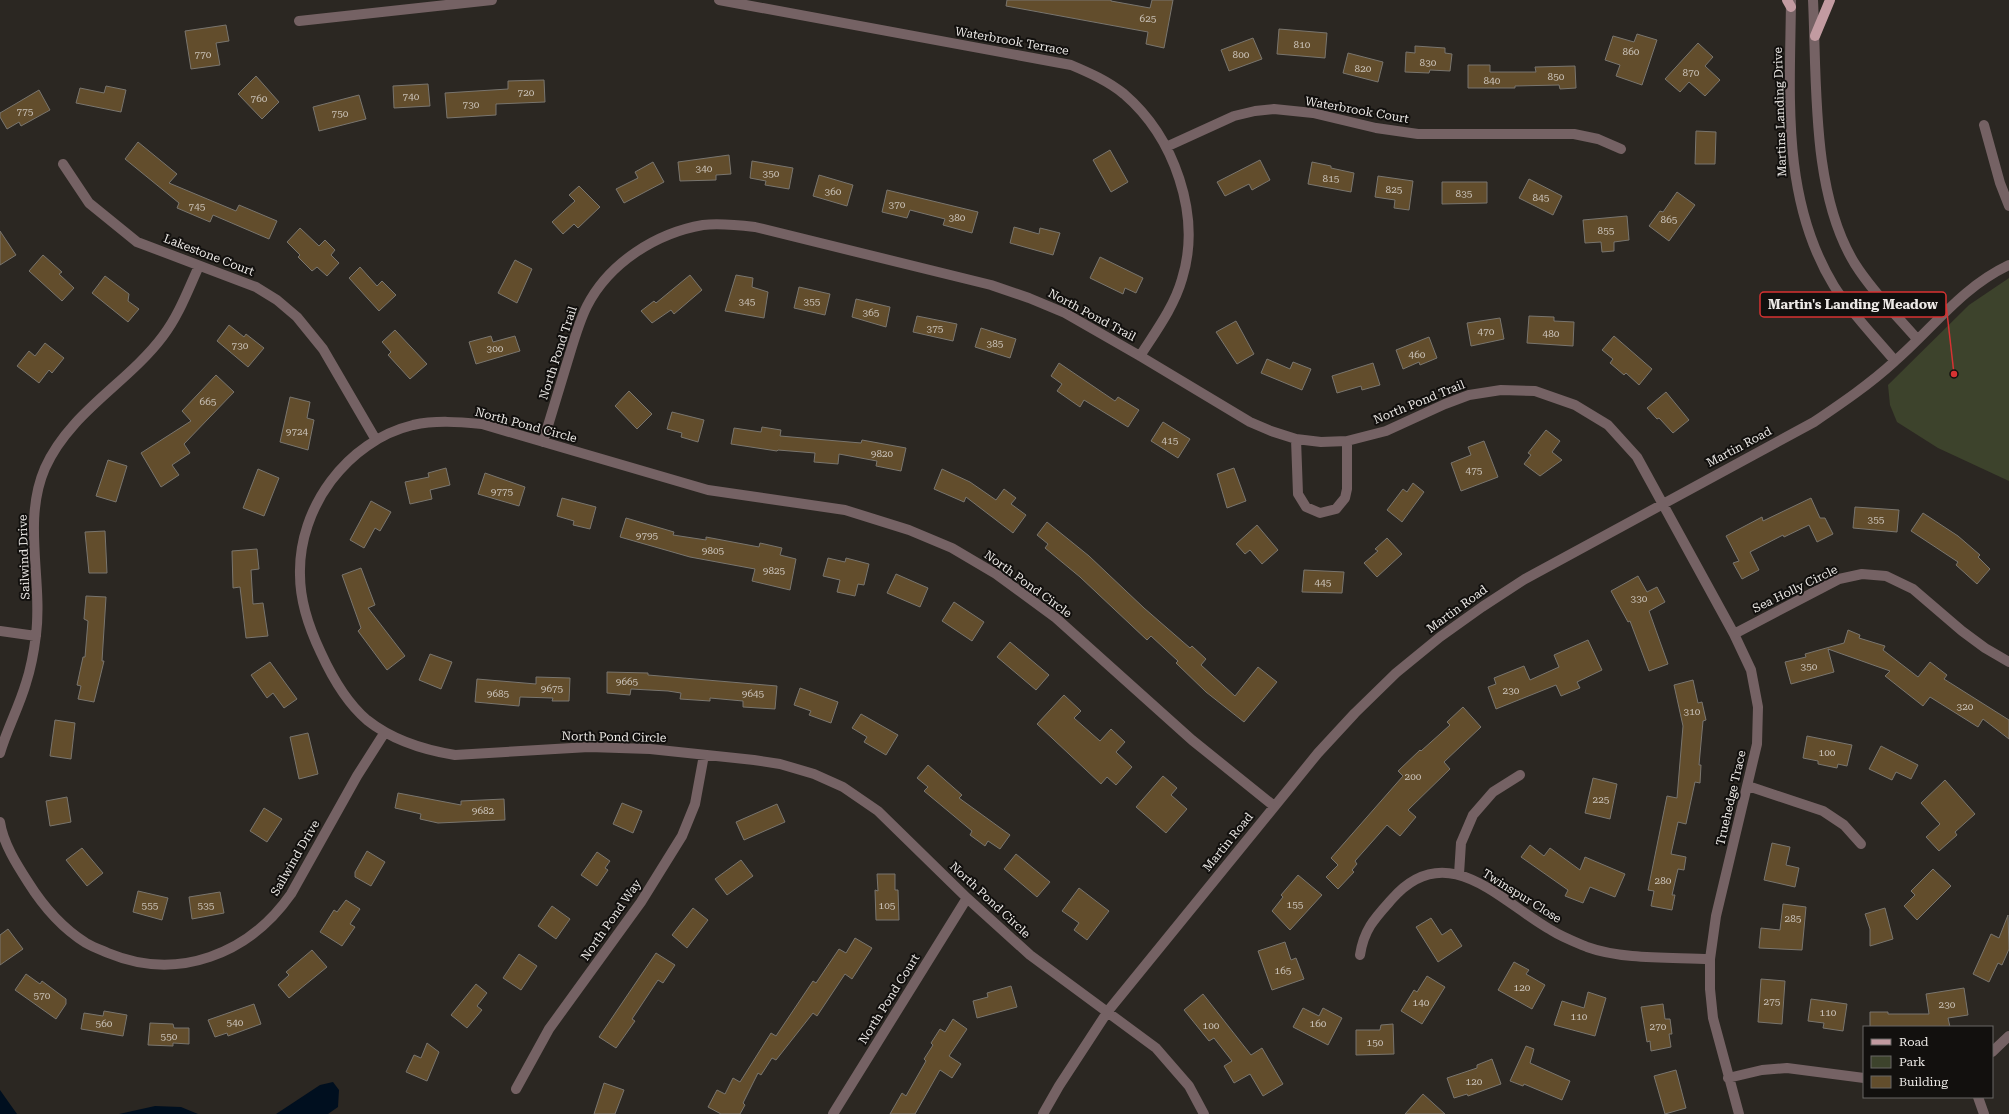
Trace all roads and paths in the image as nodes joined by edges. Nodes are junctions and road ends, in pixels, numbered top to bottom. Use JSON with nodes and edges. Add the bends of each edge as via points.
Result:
{"nodes":[{"id":1,"x":492,"y":0,"type":"edge"},
{"id":2,"x":719,"y":0,"type":"edge"},
{"id":3,"x":1813,"y":0,"type":"edge"},
{"id":4,"x":1830,"y":0,"type":"edge"},
{"id":5,"x":1790,"y":2,"type":"edge"},
{"id":6,"x":298,"y":21,"type":"dead end"},
{"id":7,"x":1815,"y":36,"type":"junction"},
{"id":8,"x":1984,"y":125,"type":"dead end"},
{"id":9,"x":1166,"y":147,"type":"junction"},
{"id":10,"x":1621,"y":149,"type":"dead end"},
{"id":11,"x":63,"y":164,"type":"dead end"},
{"id":12,"x":2009,"y":206,"type":"edge"},
{"id":13,"x":2009,"y":265,"type":"edge"},
{"id":14,"x":199,"y":266,"type":"junction"},
{"id":15,"x":1917,"y":339,"type":"junction"},
{"id":16,"x":1140,"y":356,"type":"junction"},
{"id":17,"x":1896,"y":361,"type":"junction"},
{"id":18,"x":1296,"y":439,"type":"junction"},
{"id":19,"x":376,"y":440,"type":"junction"},
{"id":20,"x":1347,"y":441,"type":"junction"},
{"id":21,"x":543,"y":442,"type":"junction"},
{"id":22,"x":1663,"y":504,"type":"junction"},
{"id":23,"x":0,"y":630,"type":"edge"},
{"id":24,"x":1734,"y":634,"type":"junction"},
{"id":25,"x":36,"y":636,"type":"junction"},
{"id":26,"x":2009,"y":662,"type":"edge"},
{"id":27,"x":384,"y":732,"type":"junction"},
{"id":28,"x":0,"y":754,"type":"edge"},
{"id":29,"x":704,"y":755,"type":"junction"},
{"id":30,"x":1520,"y":776,"type":"dead end"},
{"id":31,"x":1748,"y":786,"type":"junction"},
{"id":32,"x":1274,"y":806,"type":"junction"},
{"id":33,"x":0,"y":822,"type":"edge"},
{"id":34,"x":1861,"y":844,"type":"dead end"},
{"id":35,"x":1459,"y":874,"type":"junction"},
{"id":36,"x":967,"y":898,"type":"junction"},
{"id":37,"x":1360,"y":955,"type":"dead end"},
{"id":38,"x":1710,"y":959,"type":"junction"},
{"id":39,"x":1108,"y":1011,"type":"junction"},
{"id":40,"x":2009,"y":1036,"type":"edge"},
{"id":41,"x":1993,"y":1051,"type":"edge"},
{"id":42,"x":1728,"y":1078,"type":"junction"},
{"id":43,"x":1863,"y":1078,"type":"edge"},
{"id":44,"x":516,"y":1089,"type":"dead end"},
{"id":45,"x":1978,"y":1098,"type":"edge"},
{"id":46,"x":833,"y":1114,"type":"edge"},
{"id":47,"x":1043,"y":1114,"type":"edge"},
{"id":48,"x":1204,"y":1114,"type":"edge"},
{"id":49,"x":1739,"y":1114,"type":"edge"},
{"id":50,"x":1984,"y":1114,"type":"edge"}],
"edges":[{"from":1,"to":6,"type":"street"},
{"from":2,"to":9,"type":"street","name":"Waterbrook Terrace","via":[[1071,65],[1100,78],[1124,95],[1148,120]]},
{"from":3,"to":7,"type":"street"},
{"from":4,"to":7,"type":"main road"},
{"from":5,"to":17,"type":"street","name":"Martins Landing Drive","via":[[1792,150],[1803,216],[1816,252],[1834,286]]},
{"from":7,"to":15,"type":"street","via":[[1820,135],[1827,195],[1839,230],[1855,264]]},
{"from":8,"to":12,"type":"street"},
{"from":9,"to":10,"type":"street","name":"Waterbrook Court","via":[[1234,116],[1274,109],[1313,113],[1376,128],[1418,134],[1574,134],[1598,139]]},
{"from":9,"to":16,"type":"street","name":"Waterbrook Terrace","via":[[1177,172],[1185,203],[1187,254],[1183,278],[1174,301]]},
{"from":11,"to":14,"type":"street","name":"Lakestone Court","via":[[89,203],[138,242]]},
{"from":13,"to":15,"type":"street","name":"Martin Road","via":[[1971,288]]},
{"from":14,"to":19,"type":"street","name":"Lakestone Court","via":[[256,287],[297,317],[323,350]]},
{"from":14,"to":25,"type":"street","name":"Sailwind Drive","via":[[178,312],[163,336],[72,426],[45,468],[37,492],[34,517],[38,598]]},
{"from":15,"to":17,"type":"street","name":"Martin Road"},
{"from":16,"to":18,"type":"street","name":"North Pond Trail","via":[[1250,422]]},
{"from":16,"to":21,"type":"street","name":"North Pond Trail","via":[[1064,313],[991,284],[755,227],[703,225],[674,233],[643,247],[620,264],[599,287],[578,326]]},
{"from":17,"to":22,"type":"street","name":"Martin Road","via":[[1814,422]]},
{"from":18,"to":20,"type":"street","name":"North Pond Trail","via":[[1321,442]]},
{"from":18,"to":20,"type":"street","via":[[1298,494],[1306,506],[1320,513],[1336,509],[1345,498]]},
{"from":19,"to":21,"type":"street","name":"North Pond Circle","via":[[413,426],[451,421],[482,424]]},
{"from":19,"to":27,"type":"street","name":"North Pond Circle","via":[[344,465],[318,498],[304,534],[300,575],[306,613],[328,669],[353,707]]},
{"from":20,"to":22,"type":"street","name":"North Pond Trail","via":[[1386,431],[1470,395],[1501,390],[1535,391],[1575,405],[1608,425],[1637,457]]},
{"from":21,"to":32,"type":"street","name":"North Pond Circle","via":[[708,490],[845,510],[909,530],[952,548],[996,574],[1056,618],[1192,740]]},
{"from":22,"to":24,"type":"street","name":"Truehedge Trace"},
{"from":22,"to":32,"type":"street","name":"Martin Road","via":[[1525,579],[1440,637],[1396,673],[1354,713]]},
{"from":23,"to":25,"type":"street"},
{"from":24,"to":26,"type":"street","name":"Sea Holly Circle","via":[[1839,579],[1862,574],[1886,576],[1913,589],[1962,631]]},
{"from":24,"to":31,"type":"street","name":"Truehedge Trace","via":[[1751,670],[1758,707],[1757,744]]},
{"from":25,"to":28,"type":"street","name":"Sailwind Drive","via":[[26,683],[4,737]]},
{"from":27,"to":29,"type":"street","name":"North Pond Circle","via":[[410,744],[438,753],[455,755],[589,747],[650,749]]},
{"from":27,"to":33,"type":"street","name":"Sailwind Drive","via":[[279,911],[263,927],[233,948],[197,961],[161,965],[125,960],[86,943],[53,917],[38,898],[16,864]]},
{"from":29,"to":36,"type":"street","name":"North Pond Circle","via":[[780,764],[814,774],[843,787],[878,811]]},
{"from":29,"to":44,"type":"street","name":"North Pond Way","via":[[695,804],[682,836],[641,902],[549,1029]]},
{"from":30,"to":35,"type":"street","via":[[1493,792],[1473,815],[1461,843]]},
{"from":31,"to":34,"type":"street","via":[[1824,811],[1844,825]]},
{"from":31,"to":38,"type":"street","name":"Truehedge Trace","via":[[1716,916]]},
{"from":32,"to":39,"type":"street","name":"Martin Road"},
{"from":35,"to":37,"type":"street","name":"Twinspur Close","via":[[1428,876],[1413,881],[1401,889],[1369,925],[1362,940]]},
{"from":35,"to":38,"type":"street","name":"Twinspur Close","via":[[1481,882],[1551,930],[1588,947],[1627,955]]},
{"from":36,"to":39,"type":"street","name":"North Pond Circle","via":[[1030,955]]},
{"from":36,"to":46,"type":"street","name":"North Pond Court"},
{"from":38,"to":42,"type":"street","name":"Truehedge Trace","via":[[1713,1018]]},
{"from":39,"to":47,"type":"street","name":"Martin Road"},
{"from":39,"to":48,"type":"street","via":[[1156,1048],[1189,1086]]},
{"from":40,"to":41,"type":"street"},
{"from":42,"to":43,"type":"street","via":[[1762,1070],[1787,1068]]},
{"from":42,"to":49,"type":"street","name":"Truehedge Trace"},
{"from":45,"to":50,"type":"street"}]}
